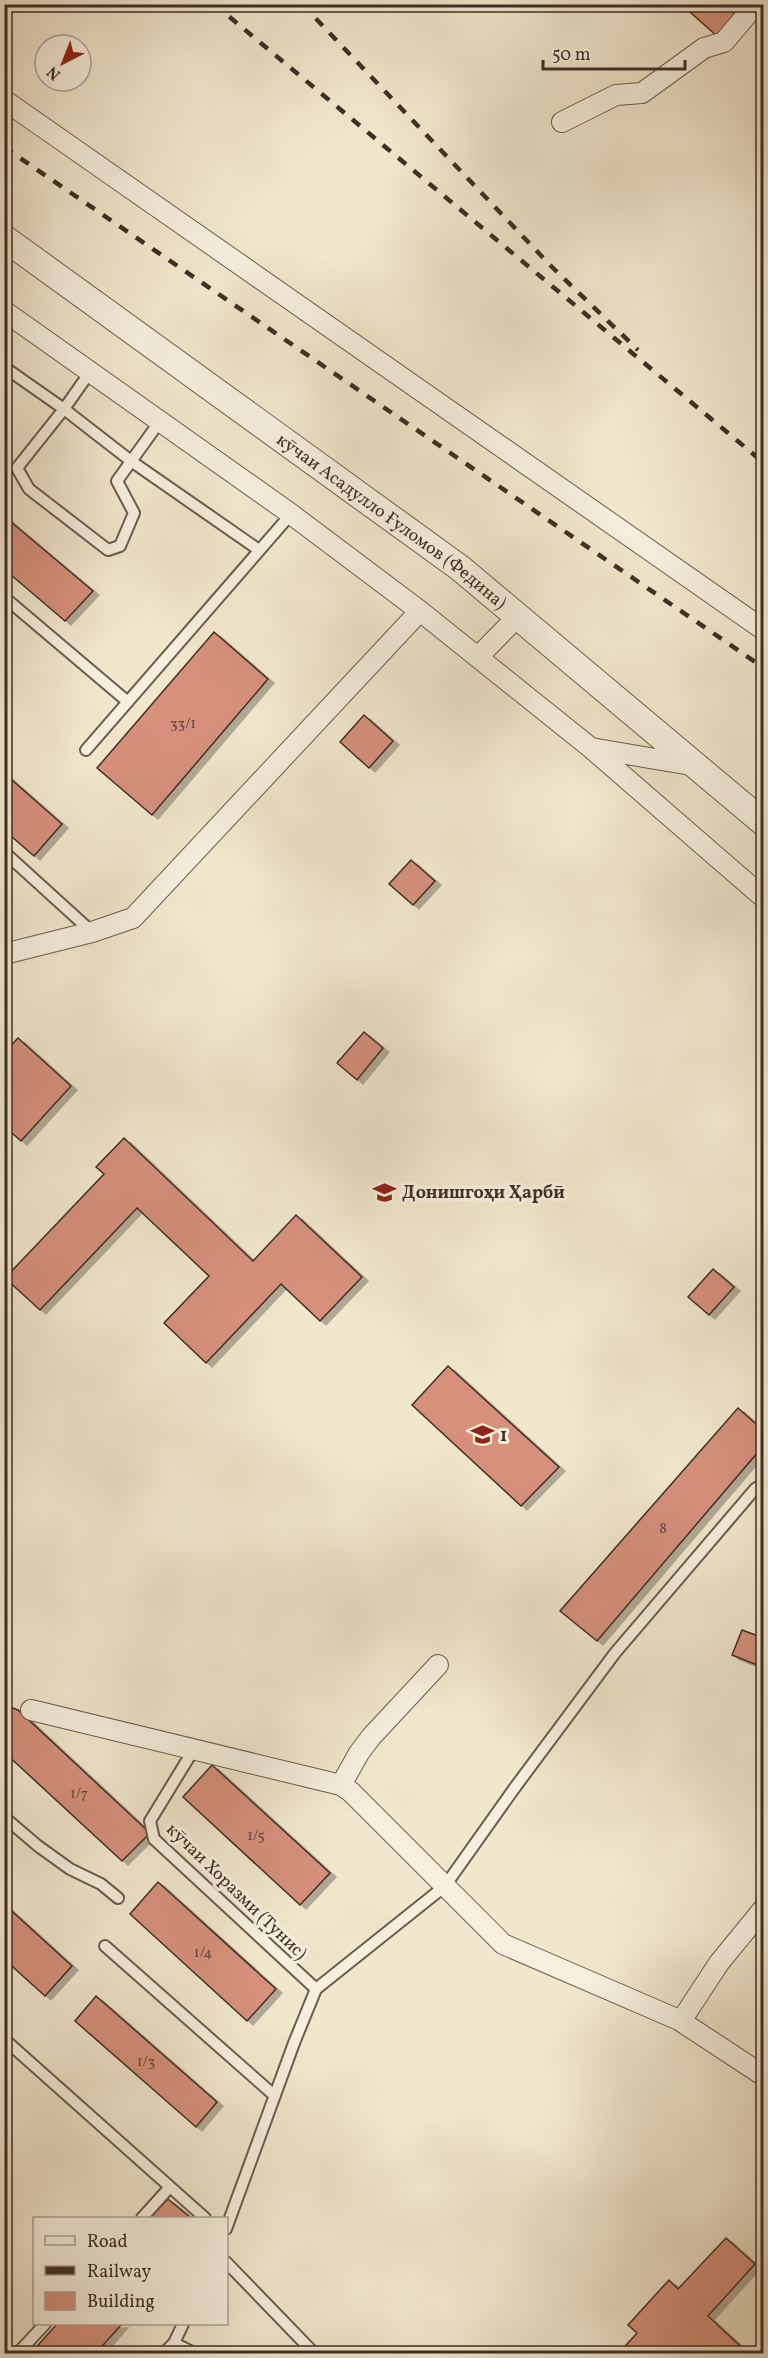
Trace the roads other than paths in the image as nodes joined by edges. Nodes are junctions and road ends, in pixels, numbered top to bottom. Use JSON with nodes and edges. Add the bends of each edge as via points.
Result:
{"nodes":[{"id":1,"x":756,"y":4,"type":"edge"},
{"id":2,"x":4,"y":100,"type":"edge"},
{"id":3,"x":562,"y":122,"type":"dead end"},
{"id":4,"x":4,"y":238,"type":"edge"},
{"id":5,"x":7,"y":317,"type":"edge"},
{"id":6,"x":4,"y":367,"type":"edge"},
{"id":7,"x":90,"y":372,"type":"junction"},
{"id":8,"x":64,"y":409,"type":"junction"},
{"id":9,"x":160,"y":421,"type":"junction"},
{"id":10,"x":131,"y":461,"type":"junction"},
{"id":11,"x":291,"y":514,"type":"junction"},
{"id":12,"x":259,"y":550,"type":"junction"},
{"id":13,"x":4,"y":597,"type":"edge"},
{"id":14,"x":420,"y":611,"type":"junction"},
{"id":15,"x":518,"y":616,"type":"junction"},
{"id":16,"x":764,"y":630,"type":"edge"},
{"id":17,"x":478,"y":657,"type":"junction"},
{"id":18,"x":128,"y":702,"type":"junction"},
{"id":19,"x":591,"y":748,"type":"junction"},
{"id":20,"x":86,"y":750,"type":"dead end"},
{"id":21,"x":699,"y":766,"type":"junction"},
{"id":22,"x":764,"y":823,"type":"edge"},
{"id":23,"x":4,"y":852,"type":"edge"},
{"id":24,"x":764,"y":898,"type":"edge"},
{"id":25,"x":92,"y":932,"type":"junction"},
{"id":26,"x":4,"y":954,"type":"edge"},
{"id":27,"x":764,"y":1483,"type":"edge"},
{"id":28,"x":438,"y":1665,"type":"dead end"},
{"id":29,"x":31,"y":1710,"type":"dead end"},
{"id":30,"x":194,"y":1749,"type":"junction"},
{"id":31,"x":341,"y":1785,"type":"junction"},
{"id":32,"x":4,"y":1817,"type":"edge"},
{"id":33,"x":445,"y":1886,"type":"junction"},
{"id":34,"x":118,"y":1898,"type":"dead end"},
{"id":35,"x":764,"y":1908,"type":"edge"},
{"id":36,"x":105,"y":1946,"type":"dead end"},
{"id":37,"x":316,"y":1989,"type":"junction"},
{"id":38,"x":681,"y":2021,"type":"junction"},
{"id":39,"x":4,"y":2039,"type":"edge"},
{"id":40,"x":764,"y":2076,"type":"edge"},
{"id":41,"x":275,"y":2096,"type":"junction"},
{"id":42,"x":170,"y":2187,"type":"junction"},
{"id":43,"x":143,"y":2217,"type":"edge"},
{"id":44,"x":204,"y":2217,"type":"edge"},
{"id":45,"x":228,"y":2224,"type":"edge"},
{"id":46,"x":228,"y":2264,"type":"edge"},
{"id":47,"x":44,"y":2325,"type":"edge"},
{"id":48,"x":183,"y":2325,"type":"edge"},
{"id":49,"x":174,"y":2343,"type":"junction"},
{"id":50,"x":17,"y":2354,"type":"edge"},
{"id":51,"x":164,"y":2354,"type":"edge"},
{"id":52,"x":196,"y":2354,"type":"edge"},
{"id":53,"x":315,"y":2354,"type":"edge"}],
"edges":[{"from":1,"to":3,"type":"street","via":[[724,42],[704,48],[642,93],[616,94]]},
{"from":2,"to":16,"type":"street"},
{"from":4,"to":15,"type":"street","name":"кӯчаи Асадулло Ғуломов (Федина)","via":[[451,561]]},
{"from":5,"to":7,"type":"street"},
{"from":6,"to":8,"type":"lane"},
{"from":7,"to":8,"type":"lane"},
{"from":7,"to":9,"type":"street"},
{"from":8,"to":10,"type":"lane"},
{"from":8,"to":10,"type":"lane","via":[[16,468],[29,489],[108,550],[120,546],[134,513],[117,481]]},
{"from":9,"to":10,"type":"lane"},
{"from":9,"to":11,"type":"street"},
{"from":10,"to":12,"type":"lane"},
{"from":11,"to":12,"type":"lane"},
{"from":11,"to":14,"type":"street"},
{"from":12,"to":18,"type":"lane"},
{"from":13,"to":18,"type":"lane"},
{"from":14,"to":17,"type":"street"},
{"from":14,"to":25,"type":"street","via":[[134,918]]},
{"from":15,"to":17,"type":"street"},
{"from":15,"to":21,"type":"street","name":"кӯчаи Асадулло Ғуломов (Федина)"},
{"from":17,"to":19,"type":"street"},
{"from":18,"to":20,"type":"lane"},
{"from":19,"to":21,"type":"street"},
{"from":19,"to":24,"type":"street"},
{"from":21,"to":22,"type":"street","name":"кӯчаи Асадулло Ғуломов (Федина)"},
{"from":23,"to":25,"type":"lane"},
{"from":25,"to":26,"type":"street"},
{"from":27,"to":33,"type":"lane","via":[[615,1653]]},
{"from":28,"to":31,"type":"street","via":[[371,1737]]},
{"from":29,"to":30,"type":"street"},
{"from":30,"to":31,"type":"street"},
{"from":30,"to":37,"type":"lane","name":"кӯчаи Хоразми (Тунис)","via":[[150,1821],[154,1839]]},
{"from":31,"to":33,"type":"street"},
{"from":32,"to":34,"type":"lane","via":[[46,1852]]},
{"from":33,"to":37,"type":"lane"},
{"from":33,"to":38,"type":"street","via":[[503,1944]]},
{"from":35,"to":38,"type":"street","via":[[719,1963]]},
{"from":36,"to":41,"type":"lane"},
{"from":37,"to":41,"type":"lane"},
{"from":38,"to":40,"type":"street"},
{"from":39,"to":42,"type":"lane"},
{"from":41,"to":45,"type":"lane"},
{"from":42,"to":43,"type":"lane"},
{"from":42,"to":44,"type":"lane"},
{"from":46,"to":53,"type":"lane"},
{"from":47,"to":50,"type":"lane"},
{"from":48,"to":49,"type":"lane"},
{"from":49,"to":51,"type":"lane"},
{"from":49,"to":52,"type":"lane"}]}
